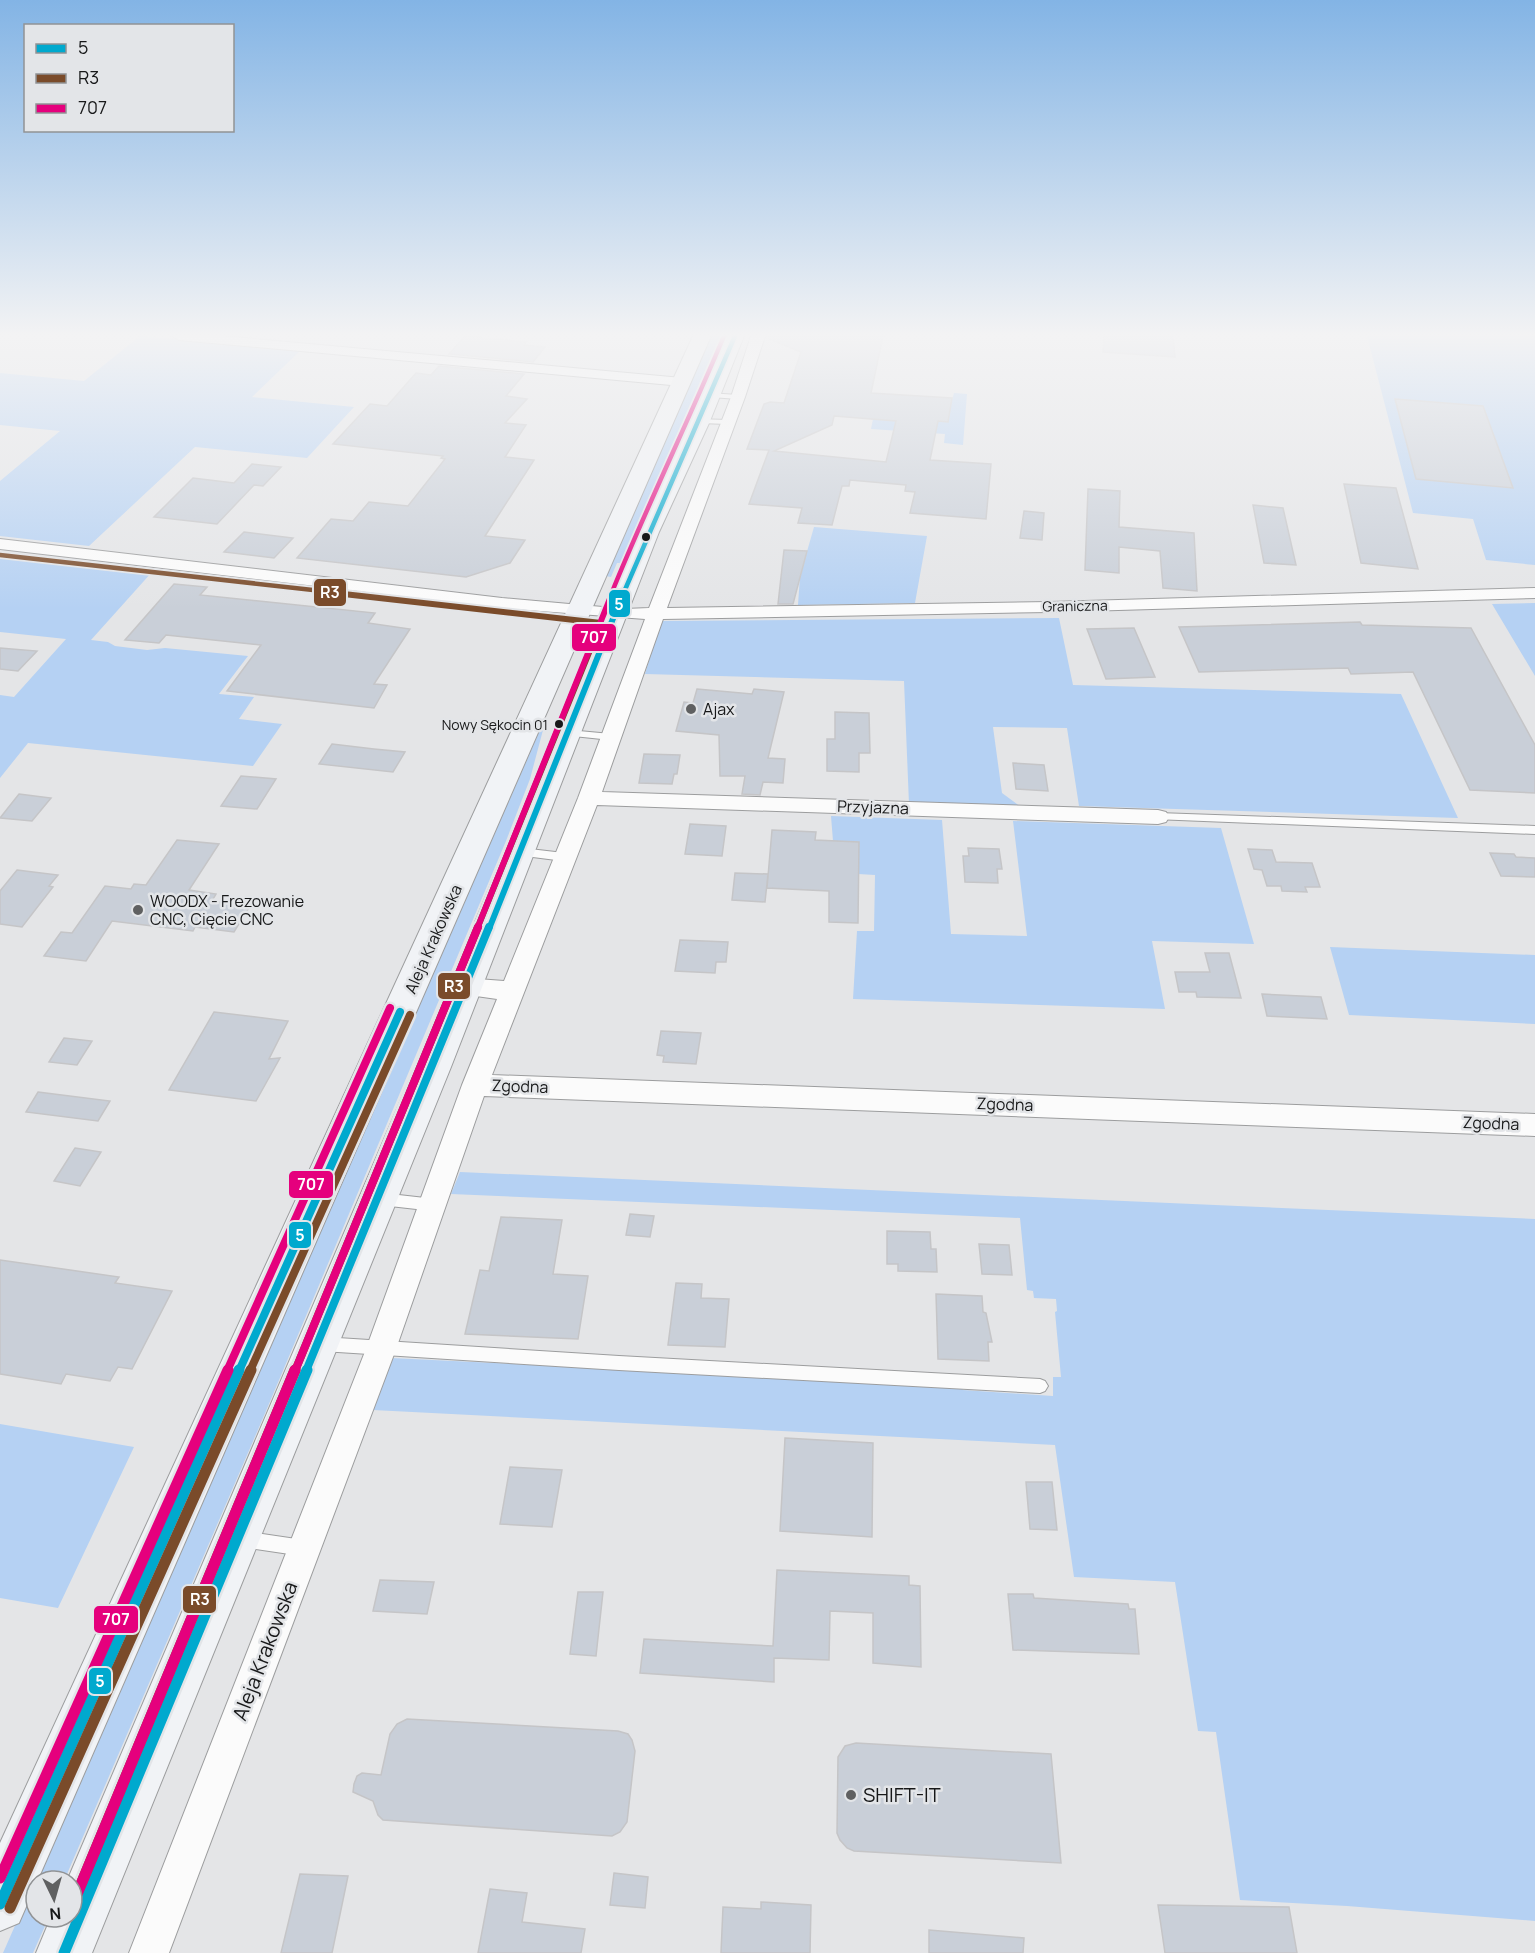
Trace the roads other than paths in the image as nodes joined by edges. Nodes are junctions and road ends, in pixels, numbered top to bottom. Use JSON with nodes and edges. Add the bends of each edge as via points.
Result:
{"nodes":[{"id":1,"x":665,"y":427,"type":"edge"},
{"id":2,"x":697,"y":427,"type":"edge"},
{"id":3,"x":725,"y":427,"type":"edge"},
{"id":4,"x":0,"y":544,"type":"edge"},
{"id":5,"x":1535,"y":593,"type":"edge"},
{"id":6,"x":597,"y":613,"type":"junction"},
{"id":7,"x":655,"y":613,"type":"junction"},
{"id":8,"x":568,"y":733,"type":"junction"},
{"id":9,"x":611,"y":737,"type":"junction"},
{"id":10,"x":589,"y":798,"type":"junction"},
{"id":11,"x":1158,"y":817,"type":"joint"},
{"id":12,"x":1535,"y":830,"type":"edge"},
{"id":13,"x":520,"y":852,"type":"junction"},
{"id":14,"x":564,"y":857,"type":"junction"},
{"id":15,"x":464,"y":987,"type":"junction"},
{"id":16,"x":512,"y":991,"type":"junction"},
{"id":17,"x":475,"y":1085,"type":"junction"},
{"id":18,"x":1535,"y":1125,"type":"edge"},
{"id":19,"x":377,"y":1198,"type":"junction"},
{"id":20,"x":434,"y":1205,"type":"junction"},
{"id":21,"x":317,"y":1344,"type":"junction"},
{"id":22,"x":381,"y":1349,"type":"junction"},
{"id":23,"x":1040,"y":1386,"type":"dead end"},
{"id":24,"x":235,"y":1538,"type":"junction"},
{"id":25,"x":304,"y":1548,"type":"junction"},
{"id":26,"x":0,"y":1904,"type":"edge"},
{"id":27,"x":64,"y":1953,"type":"edge"},
{"id":28,"x":149,"y":1953,"type":"edge"}],
"edges":[{"from":1,"to":6,"type":"main road","name":"Aleja Krakowska"},
{"from":2,"to":6,"type":"main road","name":"Aleja Krakowska","via":[[648,532]]},
{"from":3,"to":7,"type":"street","name":"Aleja Krakowska"},
{"from":4,"to":6,"type":"street","name":"Graniczna"},
{"from":5,"to":7,"type":"street","name":"Graniczna","via":[[1009,608]]},
{"from":6,"to":7,"type":"street","name":"Graniczna"},
{"from":6,"to":8,"type":"main road","name":"Aleja Krakowska"},
{"from":6,"to":26,"type":"main road","name":"Aleja Krakowska"},
{"from":7,"to":9,"type":"street","name":"Aleja Krakowska"},
{"from":8,"to":9,"type":"lane"},
{"from":8,"to":13,"type":"main road","name":"Aleja Krakowska"},
{"from":9,"to":10,"type":"street","name":"Aleja Krakowska"},
{"from":10,"to":11,"type":"street","name":"Przyjazna"},
{"from":10,"to":14,"type":"street","name":"Aleja Krakowska"},
{"from":11,"to":12,"type":"lane"},
{"from":13,"to":14,"type":"lane"},
{"from":13,"to":15,"type":"main road","name":"Aleja Krakowska"},
{"from":14,"to":16,"type":"street","name":"Aleja Krakowska"},
{"from":15,"to":16,"type":"street"},
{"from":15,"to":19,"type":"main road","name":"Aleja Krakowska"},
{"from":16,"to":17,"type":"street","name":"Aleja Krakowska"},
{"from":17,"to":18,"type":"street","name":"Zgodna"},
{"from":17,"to":20,"type":"street","name":"Aleja Krakowska"},
{"from":19,"to":20,"type":"lane"},
{"from":19,"to":21,"type":"main road","name":"Aleja Krakowska"},
{"from":20,"to":22,"type":"street","name":"Aleja Krakowska"},
{"from":21,"to":22,"type":"lane"},
{"from":21,"to":24,"type":"main road","name":"Aleja Krakowska"},
{"from":22,"to":23,"type":"lane"},
{"from":22,"to":25,"type":"street","name":"Aleja Krakowska"},
{"from":24,"to":25,"type":"lane"},
{"from":24,"to":27,"type":"main road","name":"Aleja Krakowska"},
{"from":25,"to":28,"type":"street","name":"Aleja Krakowska"}]}
